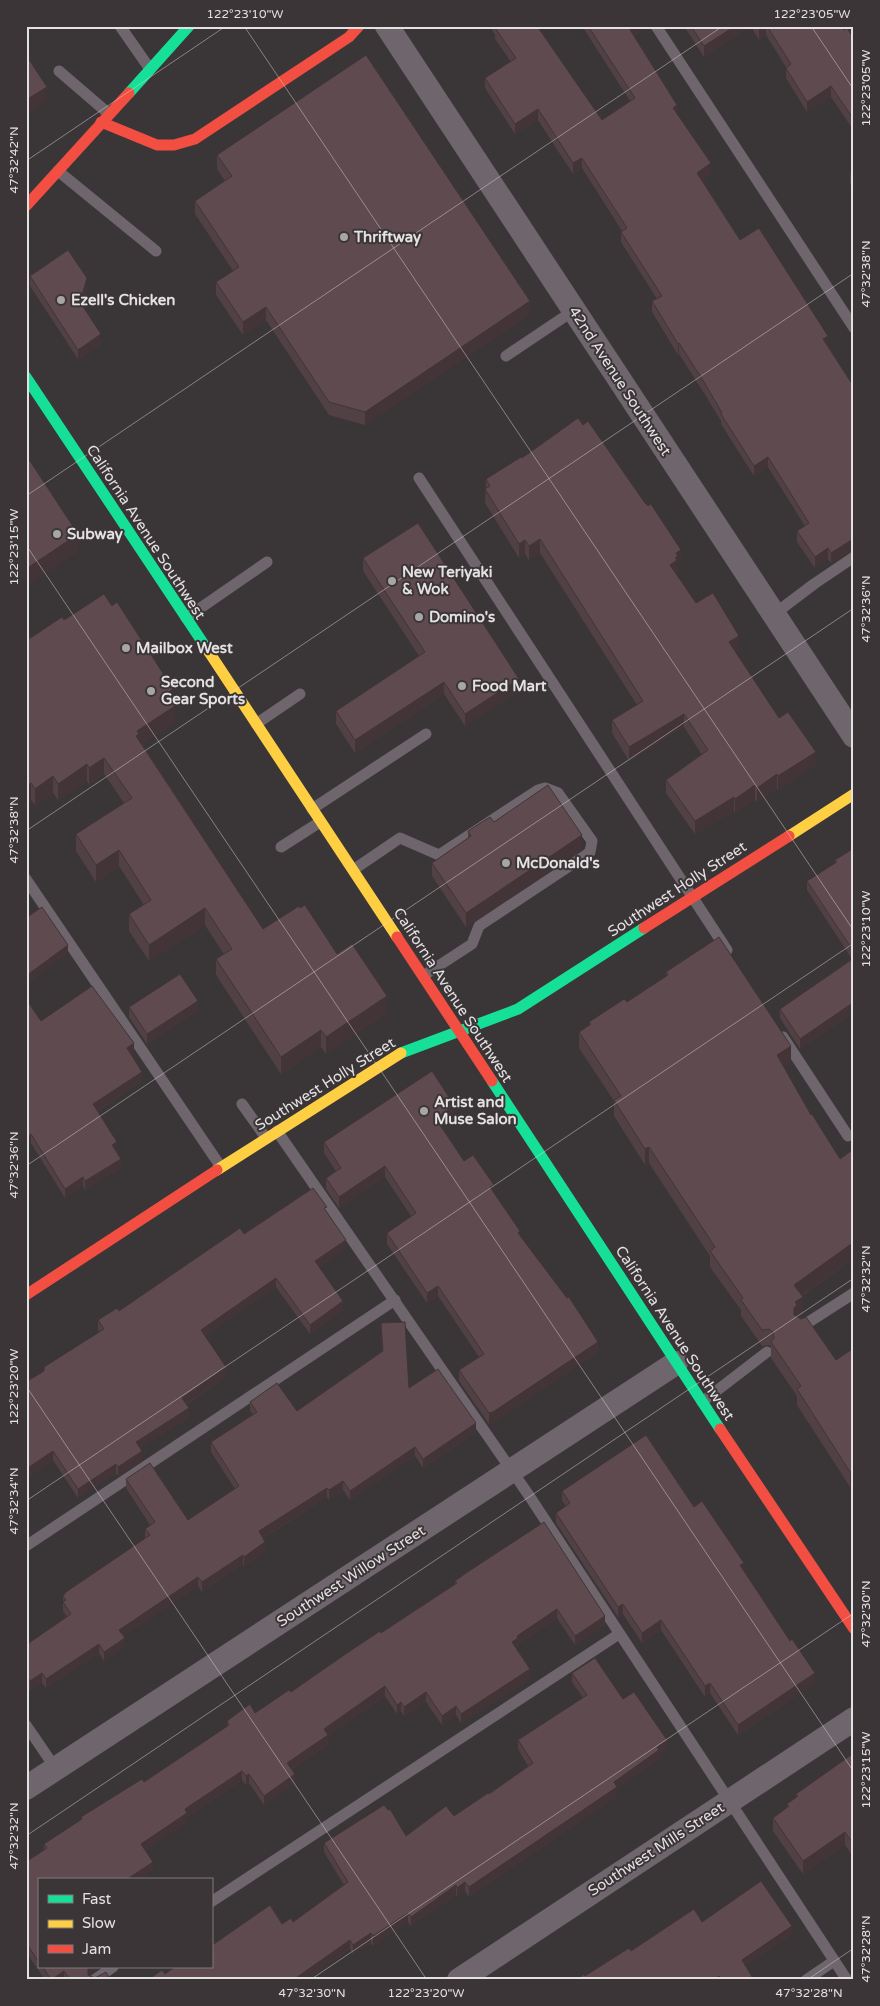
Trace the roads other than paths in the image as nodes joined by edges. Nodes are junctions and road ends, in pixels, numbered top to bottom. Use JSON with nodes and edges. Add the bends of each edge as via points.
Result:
{"nodes":[{"id":1,"x":120,"y":26,"type":"edge"},
{"id":2,"x":189,"y":26,"type":"edge"},
{"id":3,"x":359,"y":26,"type":"edge"},
{"id":4,"x":387,"y":26,"type":"edge"},
{"id":5,"x":656,"y":26,"type":"edge"},
{"id":6,"x":150,"y":69,"type":"junction"},
{"id":7,"x":59,"y":71,"type":"dead end"},
{"id":8,"x":105,"y":118,"type":"junction"},
{"id":9,"x":58,"y":170,"type":"junction"},
{"id":10,"x":26,"y":206,"type":"edge"},
{"id":11,"x":156,"y":251,"type":"dead end"},
{"id":12,"x":573,"y":311,"type":"junction"},
{"id":13,"x":854,"y":328,"type":"edge"},
{"id":14,"x":506,"y":356,"type":"dead end"},
{"id":15,"x":26,"y":377,"type":"edge"},
{"id":16,"x":419,"y":478,"type":"dead end"},
{"id":17,"x":854,"y":557,"type":"edge"},
{"id":18,"x":267,"y":562,"type":"dead end"},
{"id":19,"x":773,"y":615,"type":"junction"},
{"id":20,"x":186,"y":618,"type":"junction"},
{"id":21,"x":300,"y":694,"type":"dead end"},
{"id":22,"x":256,"y":724,"type":"junction"},
{"id":23,"x":426,"y":734,"type":"dead end"},
{"id":24,"x":854,"y":736,"type":"edge"},
{"id":25,"x":854,"y":794,"type":"edge"},
{"id":26,"x":312,"y":809,"type":"junction"},
{"id":27,"x":320,"y":822,"type":"junction"},
{"id":28,"x":281,"y":848,"type":"dead end"},
{"id":29,"x":352,"y":870,"type":"junction"},
{"id":30,"x":26,"y":879,"type":"edge"},
{"id":31,"x":692,"y":897,"type":"junction"},
{"id":32,"x":731,"y":956,"type":"edge"},
{"id":33,"x":423,"y":976,"type":"junction"},
{"id":34,"x":775,"y":1024,"type":"edge"},
{"id":35,"x":459,"y":1031,"type":"junction"},
{"id":36,"x":242,"y":1104,"type":"dead end"},
{"id":37,"x":277,"y":1130,"type":"junction"},
{"id":38,"x":848,"y":1136,"type":"dead end"},
{"id":39,"x":266,"y":1138,"type":"junction"},
{"id":40,"x":221,"y":1167,"type":"junction"},
{"id":41,"x":28,"y":1291,"type":"edge"},
{"id":42,"x":854,"y":1293,"type":"edge"},
{"id":43,"x":395,"y":1300,"type":"junction"},
{"id":44,"x":801,"y":1327,"type":"edge"},
{"id":45,"x":767,"y":1352,"type":"edge"},
{"id":46,"x":676,"y":1363,"type":"junction"},
{"id":47,"x":702,"y":1402,"type":"junction"},
{"id":48,"x":512,"y":1470,"type":"junction"},
{"id":49,"x":26,"y":1546,"type":"edge"},
{"id":50,"x":854,"y":1629,"type":"edge"},
{"id":51,"x":619,"y":1634,"type":"junction"},
{"id":52,"x":854,"y":1719,"type":"edge"},
{"id":53,"x":26,"y":1725,"type":"edge"},
{"id":54,"x":56,"y":1769,"type":"junction"},
{"id":55,"x":26,"y":1788,"type":"edge"},
{"id":56,"x":728,"y":1802,"type":"junction"},
{"id":57,"x":212,"y":1901,"type":"edge"},
{"id":58,"x":834,"y":1962,"type":"junction"},
{"id":59,"x":111,"y":1968,"type":"edge"},
{"id":60,"x":94,"y":1980,"type":"edge"},
{"id":61,"x":459,"y":1980,"type":"edge"},
{"id":62,"x":806,"y":1980,"type":"edge"},
{"id":63,"x":847,"y":1980,"type":"edge"}],
"edges":[{"from":1,"to":6,"type":"lane"},
{"from":2,"to":6,"type":"main road"},
{"from":3,"to":8,"type":"main road","via":[[349,37],[195,139],[174,146],[157,145]]},
{"from":4,"to":12,"type":"street","name":"42nd Avenue Southwest"},
{"from":5,"to":13,"type":"lane"},
{"from":6,"to":8,"type":"main road"},
{"from":7,"to":8,"type":"lane"},
{"from":8,"to":9,"type":"main road"},
{"from":9,"to":10,"type":"main road"},
{"from":9,"to":11,"type":"lane"},
{"from":12,"to":14,"type":"lane"},
{"from":12,"to":19,"type":"street","name":"42nd Avenue Southwest"},
{"from":15,"to":20,"type":"main road","name":"California Avenue Southwest"},
{"from":16,"to":31,"type":"lane"},
{"from":17,"to":19,"type":"lane"},
{"from":18,"to":20,"type":"lane"},
{"from":19,"to":24,"type":"street","name":"42nd Avenue Southwest"},
{"from":20,"to":22,"type":"main road","name":"California Avenue Southwest"},
{"from":21,"to":22,"type":"lane"},
{"from":22,"to":26,"type":"main road","name":"California Avenue Southwest"},
{"from":23,"to":26,"type":"lane"},
{"from":25,"to":31,"type":"main road","name":"Southwest Holly Street"},
{"from":26,"to":27,"type":"main road","name":"California Avenue Southwest"},
{"from":27,"to":28,"type":"lane"},
{"from":27,"to":29,"type":"main road","name":"California Avenue Southwest"},
{"from":29,"to":33,"type":"main road","name":"California Avenue Southwest"},
{"from":29,"to":33,"type":"lane","via":[[400,838],[439,855],[545,788],[558,793],[592,841],[590,852],[479,926],[472,944]]},
{"from":30,"to":40,"type":"lane"},
{"from":31,"to":32,"type":"lane"},
{"from":31,"to":35,"type":"main road","name":"Southwest Holly Street","via":[[518,1008]]},
{"from":33,"to":35,"type":"main road","name":"California Avenue Southwest"},
{"from":34,"to":38,"type":"lane"},
{"from":35,"to":37,"type":"main road","name":"Southwest Holly Street","via":[[403,1052]]},
{"from":35,"to":46,"type":"main road","name":"California Avenue Southwest"},
{"from":36,"to":39,"type":"lane"},
{"from":37,"to":39,"type":"main road","name":"Southwest Holly Street"},
{"from":37,"to":43,"type":"lane"},
{"from":39,"to":40,"type":"main road","name":"Southwest Holly Street"},
{"from":40,"to":41,"type":"main road","name":"Southwest Holly Street"},
{"from":42,"to":44,"type":"lane"},
{"from":43,"to":48,"type":"lane"},
{"from":43,"to":49,"type":"lane"},
{"from":45,"to":47,"type":"lane"},
{"from":46,"to":47,"type":"main road","name":"California Avenue Southwest"},
{"from":46,"to":48,"type":"street","name":"Southwest Willow Street"},
{"from":47,"to":50,"type":"main road","name":"California Avenue Southwest"},
{"from":48,"to":51,"type":"lane"},
{"from":48,"to":54,"type":"street","name":"Southwest Willow Street"},
{"from":51,"to":56,"type":"lane"},
{"from":51,"to":57,"type":"lane"},
{"from":52,"to":56,"type":"street","name":"Southwest Mills Street"},
{"from":53,"to":54,"type":"lane"},
{"from":54,"to":55,"type":"street","name":"Southwest Willow Street"},
{"from":56,"to":58,"type":"lane"},
{"from":56,"to":61,"type":"street","name":"Southwest Mills Street"},
{"from":58,"to":62,"type":"lane"},
{"from":58,"to":63,"type":"lane"},
{"from":59,"to":60,"type":"lane"}]}
